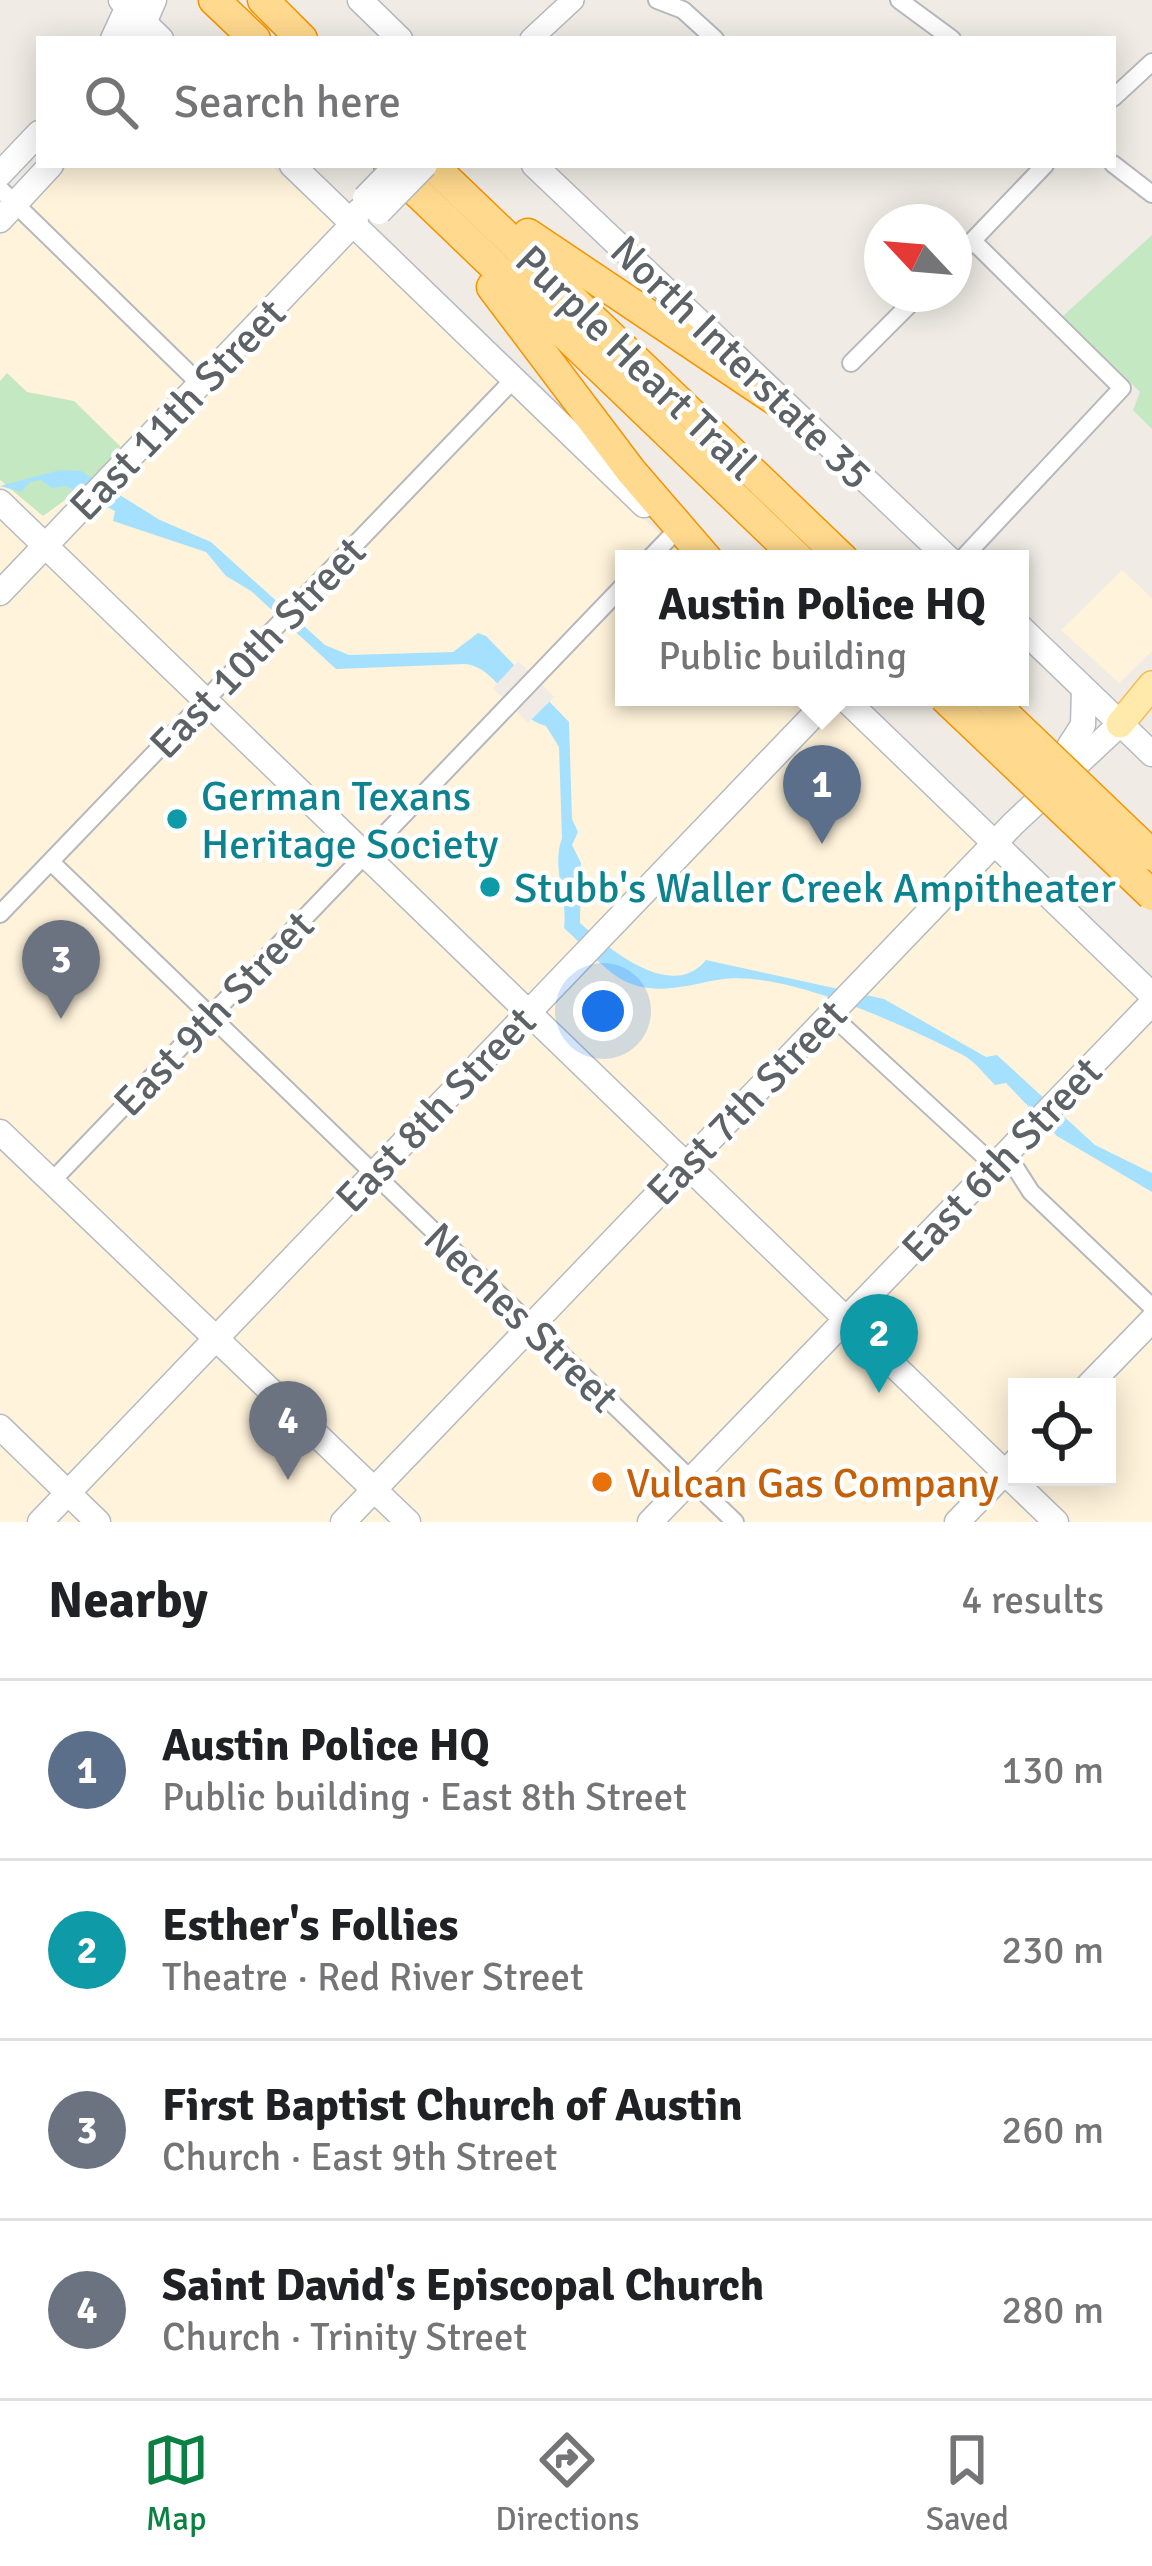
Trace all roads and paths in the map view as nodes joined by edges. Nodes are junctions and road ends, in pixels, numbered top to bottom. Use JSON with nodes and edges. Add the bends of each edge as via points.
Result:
{"nodes":[{"id":1,"x":263,"y":0,"type":"edge"},
{"id":2,"x":360,"y":0,"type":"edge"},
{"id":3,"x":573,"y":0,"type":"edge"},
{"id":4,"x":657,"y":0,"type":"edge"},
{"id":5,"x":899,"y":0,"type":"edge"},
{"id":6,"x":216,"y":5,"type":"edge"},
{"id":7,"x":141,"y":14,"type":"edge"},
{"id":8,"x":116,"y":36,"type":"edge"},
{"id":9,"x":251,"y":36,"type":"edge"},
{"id":10,"x":299,"y":36,"type":"edge"},
{"id":11,"x":397,"y":36,"type":"edge"},
{"id":12,"x":534,"y":36,"type":"edge"},
{"id":13,"x":712,"y":36,"type":"edge"},
{"id":14,"x":948,"y":36,"type":"edge"},
{"id":15,"x":1152,"y":62,"type":"edge"},
{"id":16,"x":1116,"y":95,"type":"edge"},
{"id":17,"x":36,"y":136,"type":"edge"},
{"id":18,"x":1116,"y":166,"type":"edge"},
{"id":19,"x":47,"y":168,"type":"edge"},
{"id":20,"x":295,"y":168,"type":"edge"},
{"id":21,"x":371,"y":168,"type":"edge"},
{"id":22,"x":391,"y":168,"type":"edge"},
{"id":23,"x":396,"y":168,"type":"edge"},
{"id":24,"x":425,"y":168,"type":"edge"},
{"id":25,"x":432,"y":168,"type":"edge"},
{"id":26,"x":455,"y":168,"type":"edge"},
{"id":27,"x":537,"y":168,"type":"edge"},
{"id":28,"x":1042,"y":168,"type":"edge"},
{"id":29,"x":0,"y":174,"type":"edge"},
{"id":30,"x":1152,"y":194,"type":"edge"},
{"id":31,"x":5,"y":204,"type":"edge"},
{"id":32,"x":372,"y":205,"type":"junction"},
{"id":33,"x":353,"y":224,"type":"junction"},
{"id":34,"x":973,"y":241,"type":"joint"},
{"id":35,"x":902,"y":312,"type":"edge"},
{"id":36,"x":851,"y":363,"type":"dead end"},
{"id":37,"x":514,"y":379,"type":"junction"},
{"id":38,"x":200,"y":384,"type":"junction"},
{"id":39,"x":777,"y":401,"type":"junction"},
{"id":40,"x":0,"y":502,"type":"edge"},
{"id":41,"x":918,"y":529,"type":"junction"},
{"id":42,"x":674,"y":533,"type":"junction"},
{"id":43,"x":45,"y":546,"type":"junction"},
{"id":44,"x":658,"y":550,"type":"edge"},
{"id":45,"x":694,"y":550,"type":"edge"},
{"id":46,"x":697,"y":550,"type":"edge"},
{"id":47,"x":790,"y":550,"type":"edge"},
{"id":48,"x":834,"y":550,"type":"edge"},
{"id":49,"x":922,"y":550,"type":"edge"},
{"id":50,"x":940,"y":550,"type":"edge"},
{"id":51,"x":970,"y":550,"type":"edge"},
{"id":52,"x":0,"y":593,"type":"edge"},
{"id":53,"x":615,"y":594,"type":"edge"},
{"id":54,"x":1029,"y":636,"type":"edge"},
{"id":55,"x":1152,"y":685,"type":"edge"},
{"id":56,"x":1084,"y":689,"type":"junction"},
{"id":57,"x":205,"y":700,"type":"junction"},
{"id":58,"x":822,"y":706,"type":"edge"},
{"id":59,"x":852,"y":706,"type":"edge"},
{"id":60,"x":953,"y":706,"type":"edge"},
{"id":61,"x":996,"y":706,"type":"edge"},
{"id":62,"x":1120,"y":724,"type":"junction"},
{"id":63,"x":1152,"y":754,"type":"edge"},
{"id":64,"x":1012,"y":824,"type":"junction"},
{"id":65,"x":994,"y":843,"type":"junction"},
{"id":66,"x":365,"y":855,"type":"junction"},
{"id":67,"x":1152,"y":855,"type":"edge"},
{"id":68,"x":50,"y":862,"type":"junction"},
{"id":69,"x":1152,"y":895,"type":"edge"},
{"id":70,"x":0,"y":914,"type":"edge"},
{"id":71,"x":1152,"y":999,"type":"edge"},
{"id":72,"x":528,"y":1012,"type":"junction"},
{"id":73,"x":210,"y":1016,"type":"junction"},
{"id":74,"x":830,"y":1025,"type":"junction"},
{"id":75,"x":0,"y":1132,"type":"edge"},
{"id":76,"x":686,"y":1165,"type":"junction"},
{"id":77,"x":995,"y":1166,"type":"junction"},
{"id":78,"x":374,"y":1174,"type":"junction"},
{"id":79,"x":52,"y":1181,"type":"junction"},
{"id":80,"x":1152,"y":1307,"type":"edge"},
{"id":81,"x":847,"y":1320,"type":"junction"},
{"id":82,"x":1152,"y":1320,"type":"edge"},
{"id":83,"x":531,"y":1326,"type":"junction"},
{"id":84,"x":214,"y":1339,"type":"junction"},
{"id":85,"x":1096,"y":1378,"type":"edge"},
{"id":86,"x":0,"y":1427,"type":"edge"},
{"id":87,"x":1008,"y":1463,"type":"edge"},
{"id":88,"x":1008,"y":1469,"type":"edge"},
{"id":89,"x":691,"y":1480,"type":"junction"},
{"id":90,"x":1027,"y":1486,"type":"edge"},
{"id":91,"x":374,"y":1490,"type":"junction"},
{"id":92,"x":68,"y":1492,"type":"junction"},
{"id":93,"x":40,"y":1522,"type":"edge"},
{"id":94,"x":98,"y":1522,"type":"edge"},
{"id":95,"x":343,"y":1522,"type":"edge"},
{"id":96,"x":408,"y":1522,"type":"edge"},
{"id":97,"x":650,"y":1522,"type":"edge"},
{"id":98,"x":735,"y":1522,"type":"edge"},
{"id":99,"x":957,"y":1522,"type":"edge"},
{"id":100,"x":1056,"y":1522,"type":"edge"}],
"edges":[{"from":1,"to":10,"type":"highway"},
{"from":2,"to":11,"type":"main road"},
{"from":3,"to":12,"type":"street"},
{"from":4,"to":13,"type":"street"},
{"from":5,"to":14,"type":"street"},
{"from":6,"to":9,"type":"highway"},
{"from":7,"to":8,"type":"main road"},
{"from":15,"to":16,"type":"street"},
{"from":17,"to":29,"type":"main road"},
{"from":18,"to":30,"type":"street"},
{"from":19,"to":31,"type":"main road"},
{"from":20,"to":33,"type":"main road"},
{"from":21,"to":46,"type":"highway","via":[[512,308]]},
{"from":22,"to":32,"type":"main road","name":"East 11th Street","bridge":true},
{"from":23,"to":47,"type":"highway","name":"Purple Heart Trail"},
{"from":24,"to":32,"type":"main road","name":"East 11th Street","bridge":true},
{"from":25,"to":48,"type":"highway","name":"Purple Heart Trail"},
{"from":26,"to":39,"type":"highway","via":[[550,252]]},
{"from":27,"to":39,"type":"main road","name":"North Interstate 35"},
{"from":28,"to":34,"type":"street"},
{"from":31,"to":38,"type":"street"},
{"from":32,"to":33,"type":"main road","name":"East 11th Street"},
{"from":33,"to":37,"type":"main road"},
{"from":33,"to":38,"type":"main road","name":"East 11th Street"},
{"from":34,"to":51,"type":"street","via":[[1122,388]]},
{"from":35,"to":36,"type":"street"},
{"from":37,"to":42,"type":"main road"},
{"from":37,"to":57,"type":"street","name":"East 10th Street"},
{"from":38,"to":43,"type":"main road","name":"East 11th Street"},
{"from":39,"to":41,"type":"main road","name":"North Interstate 35"},
{"from":40,"to":43,"type":"main road"},
{"from":41,"to":49,"type":"main road"},
{"from":41,"to":50,"type":"main road","name":"North Interstate 35"},
{"from":42,"to":44,"type":"street"},
{"from":42,"to":45,"type":"main road"},
{"from":43,"to":52,"type":"main road","name":"East 11th Street"},
{"from":43,"to":57,"type":"main road"},
{"from":53,"to":66,"type":"street","name":"East 9th Street"},
{"from":54,"to":56,"type":"main road"},
{"from":55,"to":62,"type":"main road","name":"East 7th Street"},
{"from":56,"to":62,"type":"main road"},
{"from":56,"to":64,"type":"main road","via":[[1077,739]]},
{"from":57,"to":66,"type":"main road"},
{"from":57,"to":68,"type":"street","name":"East 10th Street"},
{"from":58,"to":72,"type":"main road","name":"East 8th Street"},
{"from":59,"to":65,"type":"main road"},
{"from":60,"to":69,"type":"highway","bridge":true},
{"from":61,"to":67,"type":"highway","bridge":true},
{"from":62,"to":63,"type":"main road"},
{"from":62,"to":64,"type":"main road","name":"East 7th Street"},
{"from":64,"to":65,"type":"main road","name":"East 7th Street"},
{"from":65,"to":71,"type":"main road"},
{"from":65,"to":74,"type":"main road","name":"East 7th Street"},
{"from":66,"to":72,"type":"main road"},
{"from":66,"to":73,"type":"street","name":"East 9th Street"},
{"from":68,"to":70,"type":"street","name":"East 10th Street"},
{"from":68,"to":73,"type":"street","name":"Neches Street"},
{"from":71,"to":77,"type":"main road","name":"East 6th Street"},
{"from":72,"to":76,"type":"main road"},
{"from":72,"to":78,"type":"main road","name":"East 8th Street"},
{"from":73,"to":78,"type":"street","name":"Neches Street"},
{"from":73,"to":79,"type":"street","name":"East 9th Street"},
{"from":74,"to":76,"type":"main road","name":"East 7th Street"},
{"from":74,"to":77,"type":"street"},
{"from":75,"to":79,"type":"main road"},
{"from":76,"to":81,"type":"main road"},
{"from":76,"to":83,"type":"main road","name":"East 7th Street"},
{"from":77,"to":80,"type":"street","via":[[1015,1167],[1031,1192]]},
{"from":77,"to":81,"type":"main road","name":"East 6th Street"},
{"from":78,"to":83,"type":"street","name":"Neches Street"},
{"from":78,"to":84,"type":"main road","name":"East 8th Street"},
{"from":79,"to":84,"type":"main road"},
{"from":81,"to":87,"type":"main road"},
{"from":81,"to":89,"type":"main road","name":"East 6th Street"},
{"from":82,"to":85,"type":"main road"},
{"from":83,"to":89,"type":"street","name":"Neches Street"},
{"from":83,"to":91,"type":"main road","name":"East 7th Street"},
{"from":84,"to":91,"type":"main road"},
{"from":84,"to":92,"type":"main road","name":"East 8th Street"},
{"from":86,"to":92,"type":"main road"},
{"from":88,"to":99,"type":"main road"},
{"from":89,"to":97,"type":"main road","name":"East 6th Street"},
{"from":89,"to":98,"type":"street","name":"Neches Street"},
{"from":90,"to":100,"type":"main road"},
{"from":91,"to":95,"type":"main road","name":"East 7th Street"},
{"from":91,"to":96,"type":"main road"},
{"from":92,"to":93,"type":"main road","name":"East 8th Street"},
{"from":92,"to":94,"type":"main road"}]}
